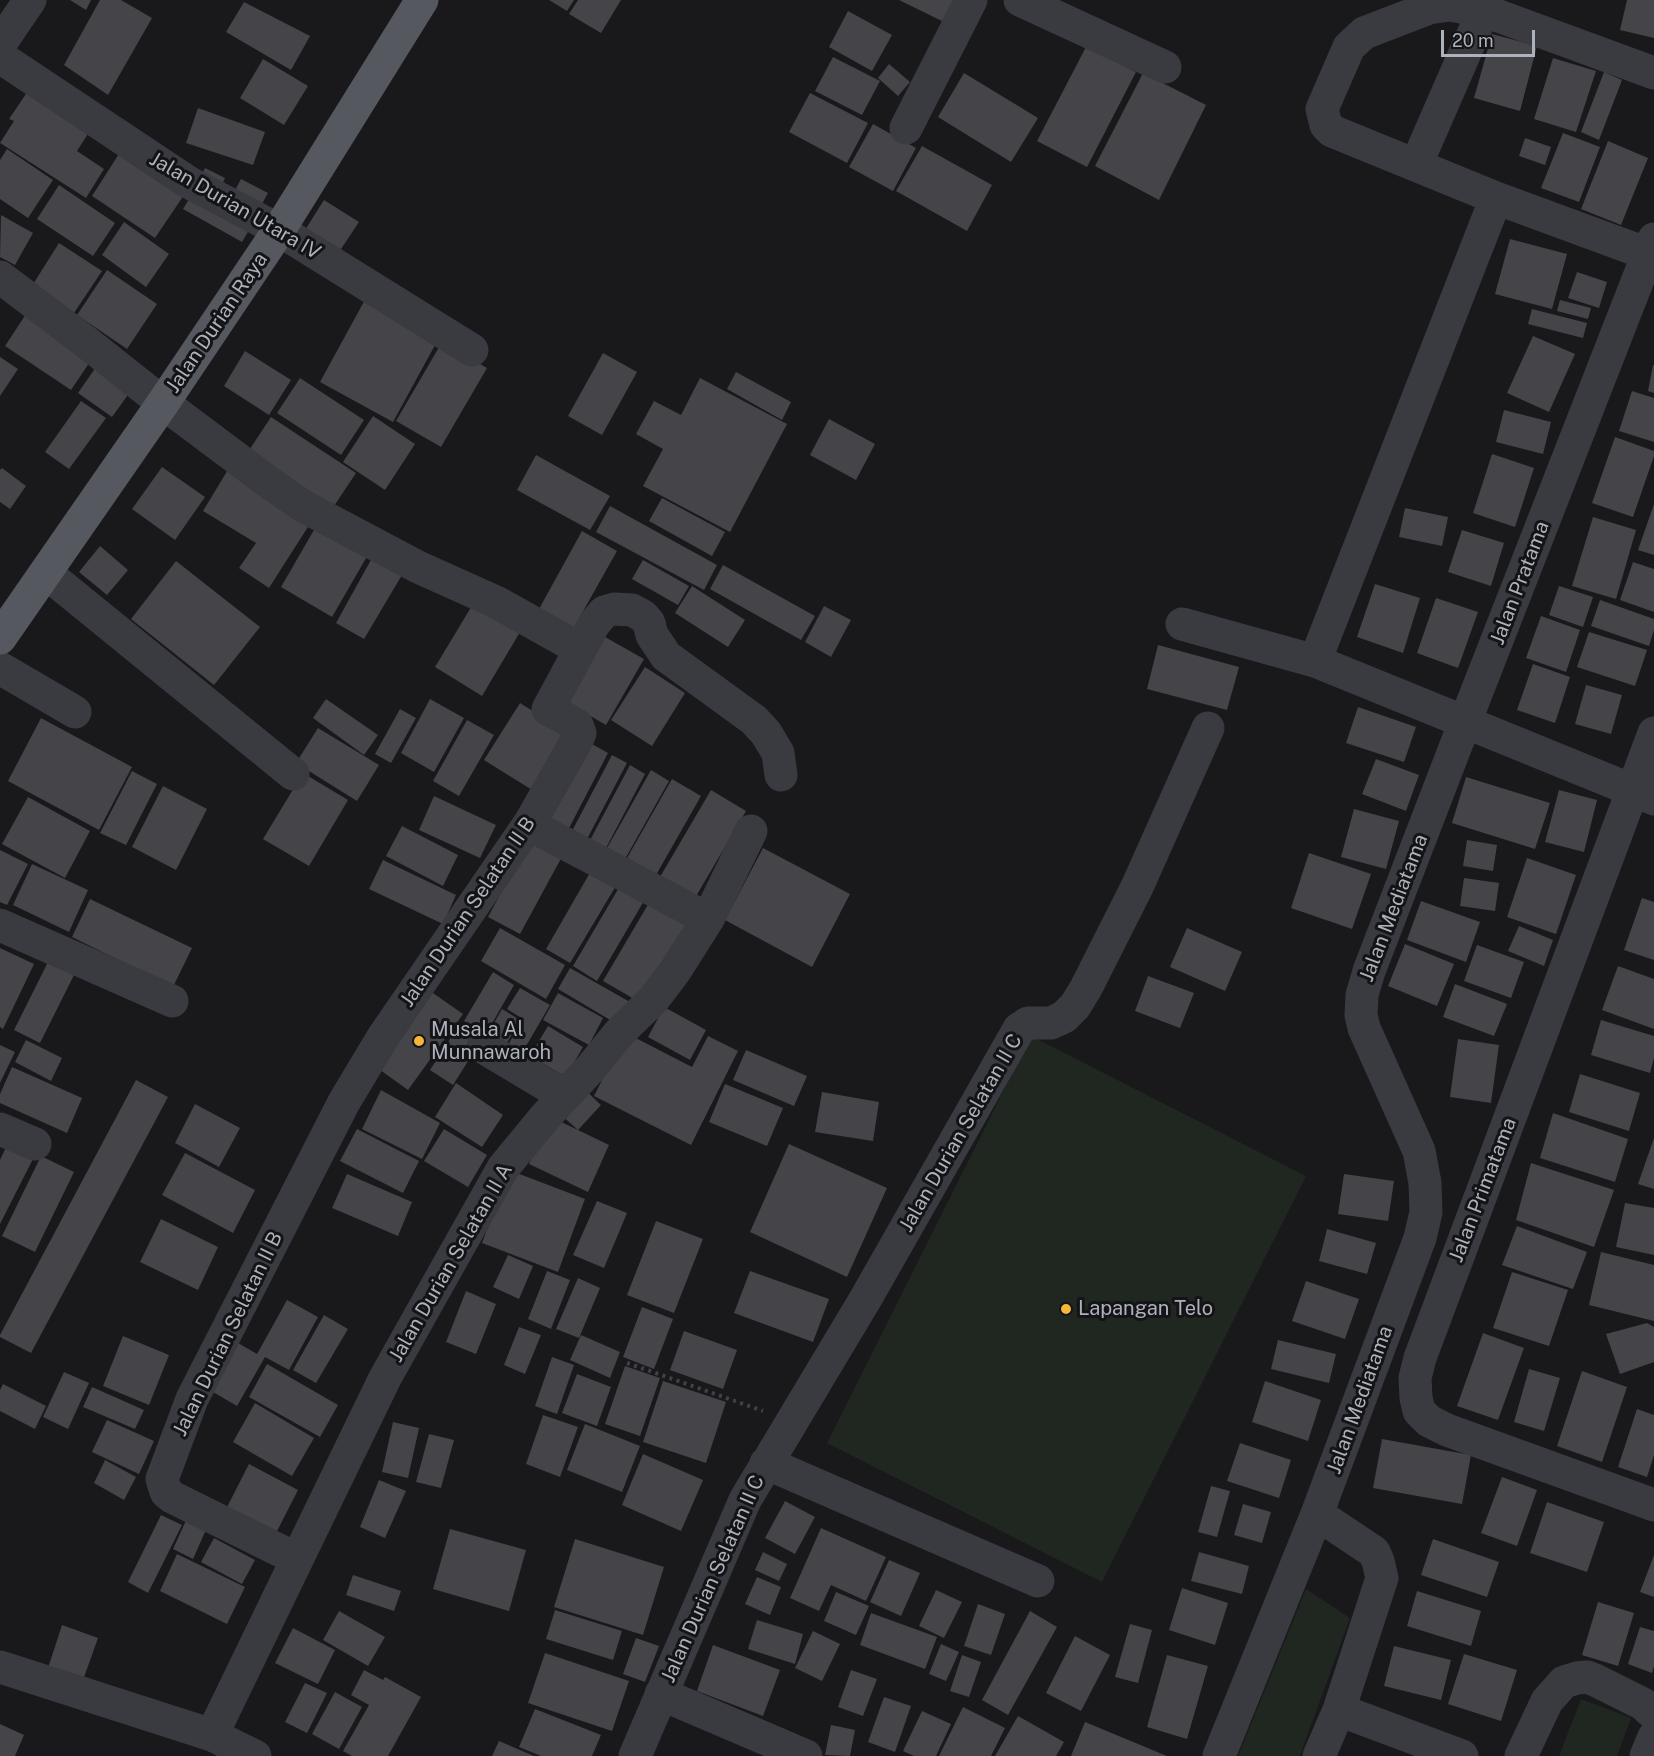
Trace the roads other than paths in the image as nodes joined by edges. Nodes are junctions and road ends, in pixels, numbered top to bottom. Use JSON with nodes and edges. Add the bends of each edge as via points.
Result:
{"nodes":[{"id":1,"x":30,"y":0,"type":"edge"},
{"id":2,"x":422,"y":0,"type":"edge"},
{"id":3,"x":971,"y":0,"type":"edge"},
{"id":4,"x":1020,"y":0,"type":"edge"},
{"id":5,"x":1486,"y":6,"type":"edge"},
{"id":6,"x":0,"y":44,"type":"edge"},
{"id":7,"x":0,"y":57,"type":"edge"},
{"id":8,"x":1165,"y":67,"type":"dead end"},
{"id":9,"x":1654,"y":73,"type":"edge"},
{"id":10,"x":906,"y":128,"type":"dead end"},
{"id":11,"x":1416,"y":165,"type":"junction"},
{"id":12,"x":1496,"y":198,"type":"junction"},
{"id":13,"x":279,"y":230,"type":"junction"},
{"id":14,"x":1652,"y":250,"type":"edge"},
{"id":15,"x":0,"y":277,"type":"edge"},
{"id":16,"x":472,"y":350,"type":"dead end"},
{"id":17,"x":163,"y":404,"type":"junction"},
{"id":18,"x":46,"y":573,"type":"junction"},
{"id":19,"x":1182,"y":624,"type":"dead end"},
{"id":20,"x":0,"y":638,"type":"edge"},
{"id":21,"x":580,"y":649,"type":"junction"},
{"id":22,"x":1315,"y":661,"type":"junction"},
{"id":23,"x":0,"y":668,"type":"edge"},
{"id":24,"x":75,"y":712,"type":"dead end"},
{"id":25,"x":1465,"y":722,"type":"junction"},
{"id":26,"x":1208,"y":728,"type":"dead end"},
{"id":27,"x":1654,"y":733,"type":"edge"},
{"id":28,"x":293,"y":774,"type":"dead end"},
{"id":29,"x":781,"y":775,"type":"dead end"},
{"id":30,"x":1643,"y":795,"type":"edge"},
{"id":31,"x":751,"y":831,"type":"dead end"},
{"id":32,"x":545,"y":833,"type":"dead end"},
{"id":33,"x":708,"y":919,"type":"junction"},
{"id":34,"x":0,"y":925,"type":"edge"},
{"id":35,"x":172,"y":1001,"type":"dead end"},
{"id":36,"x":483,"y":1047,"type":"dead end"},
{"id":37,"x":565,"y":1096,"type":"junction"},
{"id":38,"x":0,"y":1129,"type":"edge"},
{"id":39,"x":35,"y":1143,"type":"dead end"},
{"id":40,"x":766,"y":1463,"type":"junction"},
{"id":41,"x":1654,"y":1505,"type":"edge"},
{"id":42,"x":1317,"y":1514,"type":"junction"},
{"id":43,"x":297,"y":1558,"type":"junction"},
{"id":44,"x":1038,"y":1581,"type":"dead end"},
{"id":45,"x":0,"y":1667,"type":"edge"},
{"id":46,"x":661,"y":1694,"type":"junction"},
{"id":47,"x":1339,"y":1710,"type":"junction"},
{"id":48,"x":1654,"y":1714,"type":"edge"},
{"id":49,"x":212,"y":1736,"type":"junction"},
{"id":50,"x":1654,"y":1737,"type":"edge"},
{"id":51,"x":255,"y":1756,"type":"edge"},
{"id":52,"x":635,"y":1756,"type":"edge"},
{"id":53,"x":806,"y":1756,"type":"edge"},
{"id":54,"x":1220,"y":1756,"type":"edge"},
{"id":55,"x":1319,"y":1756,"type":"edge"},
{"id":56,"x":1462,"y":1756,"type":"edge"},
{"id":57,"x":1521,"y":1756,"type":"edge"},
{"id":58,"x":1646,"y":1756,"type":"edge"}],
"edges":[{"from":1,"to":6,"type":"street"},
{"from":2,"to":13,"type":"main road","name":"Jalan Durian Raya"},
{"from":3,"to":10,"type":"street"},
{"from":4,"to":8,"type":"street"},
{"from":5,"to":9,"type":"street","name":"Jalan Pratama"},
{"from":5,"to":11,"type":"street"},
{"from":5,"to":11,"type":"street","name":"Jalan Pratama","via":[[1429,8],[1364,33],[1349,47],[1322,109],[1326,125],[1332,131]]},
{"from":7,"to":13,"type":"street","name":"Jalan Durian Utara IV","via":[[188,182]]},
{"from":11,"to":12,"type":"street","name":"Jalan Pratama"},
{"from":12,"to":14,"type":"street","name":"Jalan Pratama"},
{"from":12,"to":22,"type":"street"},
{"from":13,"to":16,"type":"street","name":"Jalan Durian Utara IV"},
{"from":13,"to":17,"type":"main road","name":"Jalan Durian Raya"},
{"from":14,"to":25,"type":"street","name":"Jalan Pratama"},
{"from":15,"to":17,"type":"street"},
{"from":17,"to":18,"type":"main road","name":"Jalan Durian Raya"},
{"from":17,"to":21,"type":"street","via":[[303,506]]},
{"from":18,"to":20,"type":"main road","name":"Jalan Durian Raya"},
{"from":18,"to":28,"type":"street"},
{"from":19,"to":22,"type":"street"},
{"from":21,"to":29,"type":"street","via":[[594,624],[609,609],[632,610],[643,616],[666,656],[766,733],[778,753]]},
{"from":21,"to":43,"type":"street","name":"Jalan Durian Selatan II B","via":[[548,709],[577,725],[577,740],[531,821],[382,1038],[344,1102],[192,1399],[162,1479],[172,1497]]},
{"from":22,"to":25,"type":"street"},
{"from":23,"to":24,"type":"street"},
{"from":25,"to":30,"type":"street"},
{"from":25,"to":42,"type":"street","name":"Jalan Mediatama","via":[[1362,995],[1364,1028],[1419,1151],[1426,1212],[1420,1238]]},
{"from":26,"to":40,"type":"street","name":"Jalan Durian Selatan II C","via":[[1137,887],[1086,988],[1064,1017],[1051,1023],[1028,1023],[1019,1029],[866,1298]]},
{"from":27,"to":30,"type":"street","name":"Jalan Primatama"},
{"from":30,"to":41,"type":"street","name":"Jalan Primatama","via":[[1420,1358],[1416,1398],[1419,1411],[1447,1430]]},
{"from":31,"to":33,"type":"street","name":"Jalan Durian Selatan II A"},
{"from":32,"to":33,"type":"street"},
{"from":33,"to":37,"type":"street","name":"Jalan Durian Selatan II A","via":[[653,1000]]},
{"from":34,"to":35,"type":"street"},
{"from":36,"to":37,"type":"street"},
{"from":37,"to":43,"type":"street","name":"Jalan Durian Selatan II A","via":[[504,1168],[385,1378]]},
{"from":38,"to":39,"type":"street"},
{"from":40,"to":44,"type":"street","name":"Jalan Durian Selatan II C"},
{"from":40,"to":46,"type":"street","name":"Jalan Durian Selatan II C","via":[[745,1500]]},
{"from":42,"to":47,"type":"street","via":[[1374,1552],[1382,1578]]},
{"from":42,"to":54,"type":"street","name":"Jalan Mediatama"},
{"from":43,"to":49,"type":"street","name":"Jalan Durian Selatan II A"},
{"from":45,"to":49,"type":"street"},
{"from":46,"to":52,"type":"street","name":"Jalan Durian Selatan II C"},
{"from":46,"to":53,"type":"street","name":"Jalan Durian Selatan II C"},
{"from":47,"to":55,"type":"street"},
{"from":47,"to":56,"type":"street"},
{"from":48,"to":57,"type":"street","via":[[1643,1704],[1587,1677],[1564,1682],[1547,1701]]},
{"from":49,"to":51,"type":"street"},
{"from":50,"to":58,"type":"street"}]}
